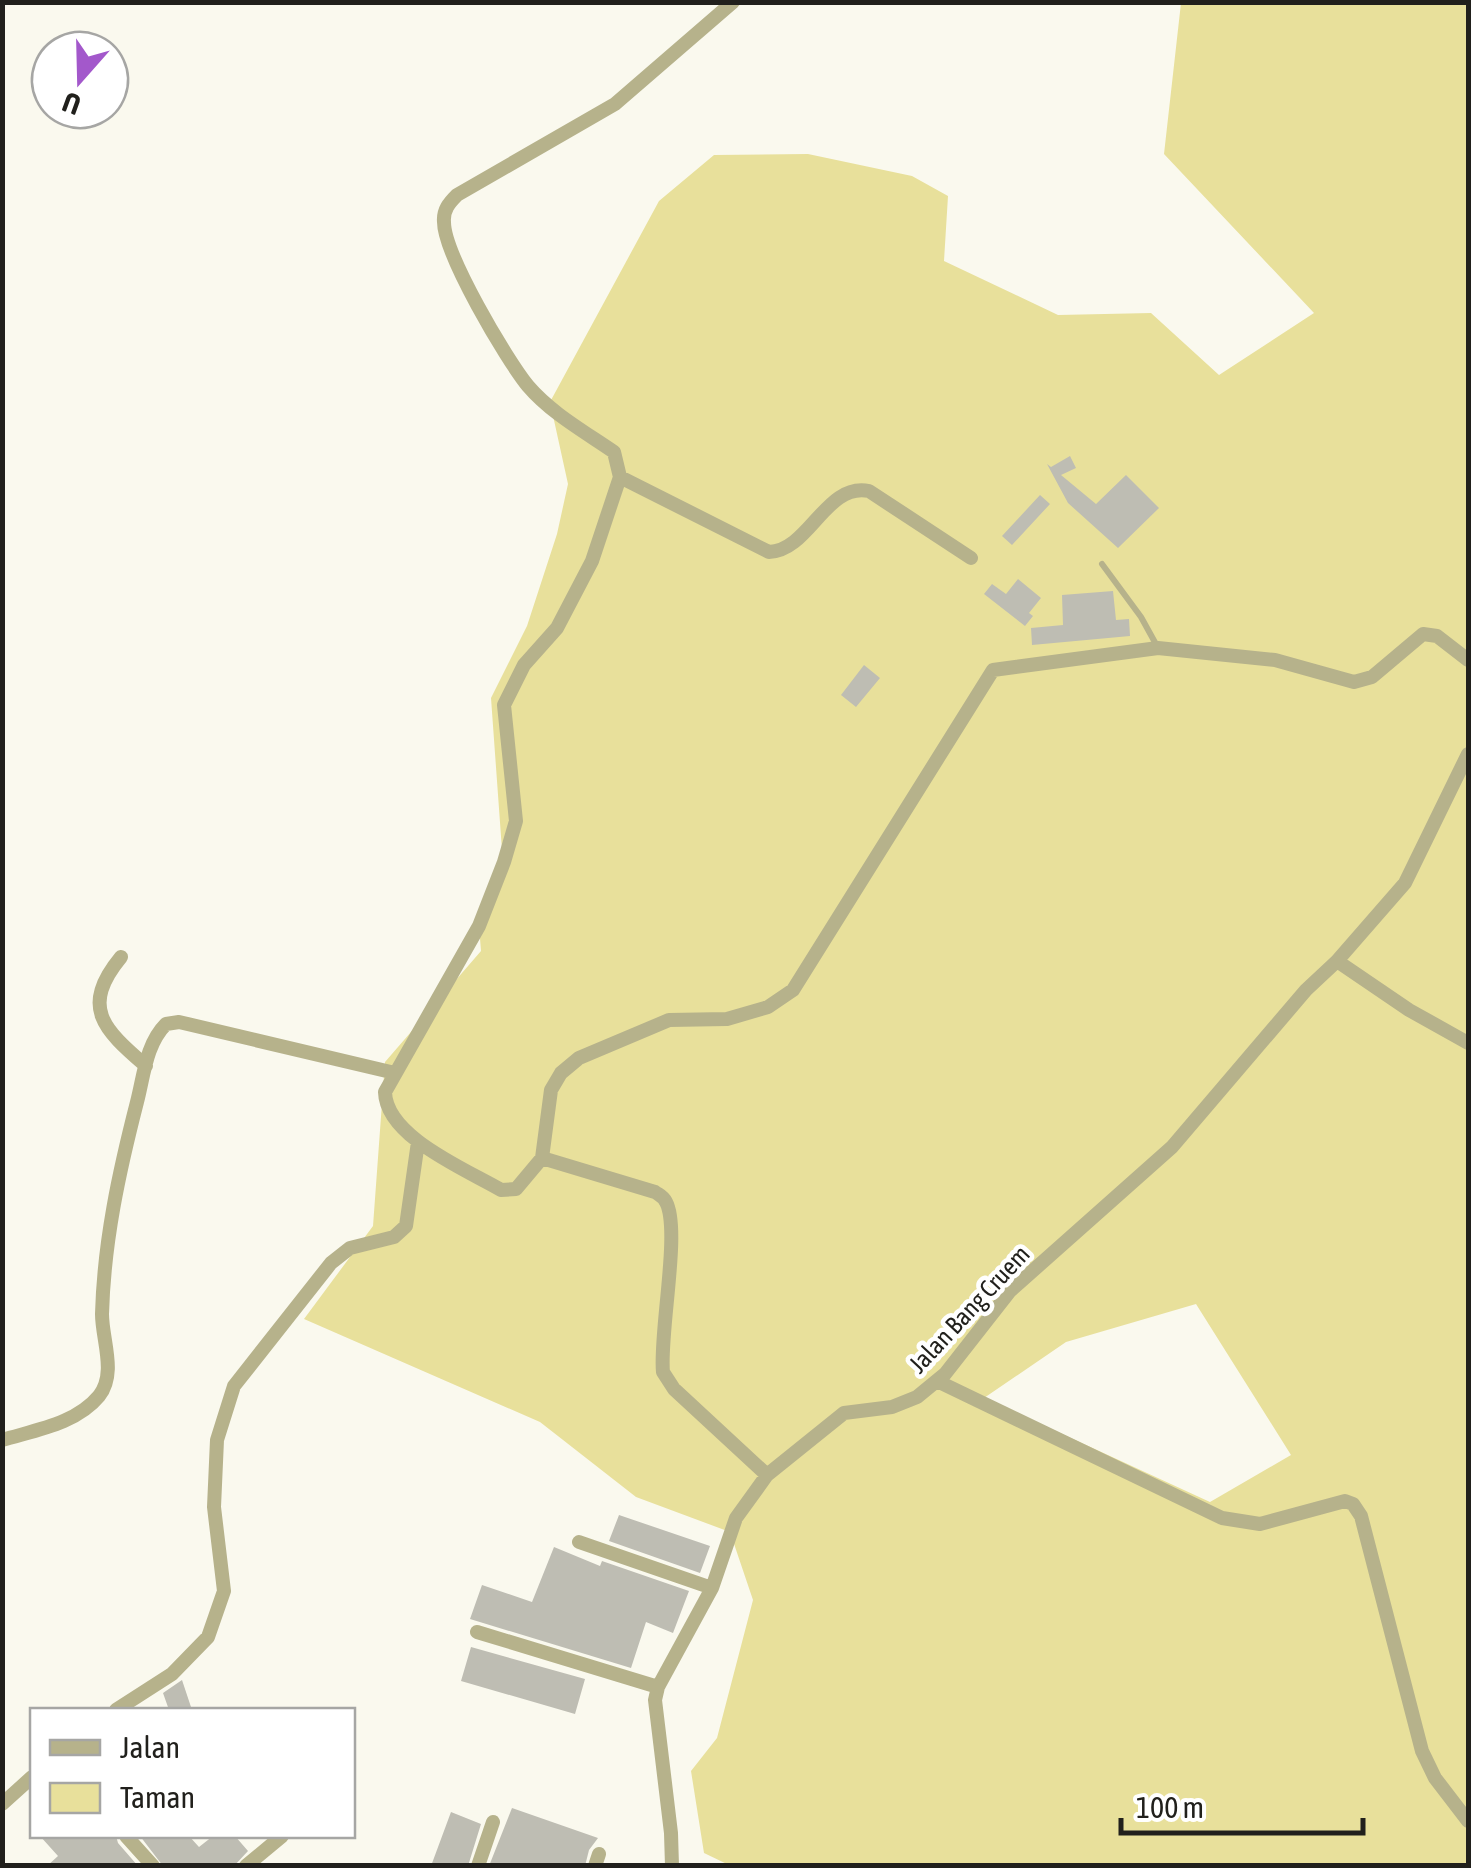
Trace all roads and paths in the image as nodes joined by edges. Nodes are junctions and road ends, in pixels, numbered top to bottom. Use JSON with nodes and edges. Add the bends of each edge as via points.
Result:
{"nodes":[{"id":1,"x":733,"y":2,"type":"edge"},
{"id":2,"x":620,"y":477,"type":"junction"},
{"id":3,"x":971,"y":558,"type":"dead end"},
{"id":4,"x":1102,"y":564,"type":"dead end"},
{"id":5,"x":1158,"y":648,"type":"junction"},
{"id":6,"x":1468,"y":660,"type":"edge"},
{"id":7,"x":1468,"y":754,"type":"edge"},
{"id":8,"x":122,"y":957,"type":"dead end"},
{"id":9,"x":1336,"y":961,"type":"junction"},
{"id":10,"x":1468,"y":1043,"type":"edge"},
{"id":11,"x":146,"y":1066,"type":"junction"},
{"id":12,"x":395,"y":1072,"type":"junction"},
{"id":13,"x":418,"y":1142,"type":"junction"},
{"id":14,"x":542,"y":1158,"type":"junction"},
{"id":15,"x":936,"y":1380,"type":"junction"},
{"id":16,"x":2,"y":1440,"type":"edge"},
{"id":17,"x":767,"y":1475,"type":"junction"},
{"id":18,"x":579,"y":1542,"type":"dead end"},
{"id":19,"x":712,"y":1588,"type":"junction"},
{"id":20,"x":477,"y":1632,"type":"dead end"},
{"id":21,"x":658,"y":1687,"type":"junction"},
{"id":22,"x":119,"y":1708,"type":"edge"},
{"id":23,"x":30,"y":1778,"type":"edge"},
{"id":24,"x":2,"y":1804,"type":"edge"},
{"id":25,"x":1468,"y":1821,"type":"edge"},
{"id":26,"x":493,"y":1822,"type":"dead end"},
{"id":27,"x":128,"y":1838,"type":"edge"},
{"id":28,"x":280,"y":1838,"type":"edge"},
{"id":29,"x":153,"y":1866,"type":"edge"},
{"id":30,"x":246,"y":1866,"type":"edge"},
{"id":31,"x":478,"y":1866,"type":"edge"},
{"id":32,"x":672,"y":1866,"type":"edge"}],
"edges":[{"from":1,"to":2,"type":"street","via":[[615,104],[457,195],[443,219],[499,345],[560,416],[614,452]]},
{"from":2,"to":3,"type":"street","via":[[769,552],[794,540],[842,496],[870,491]]},
{"from":2,"to":12,"type":"street","via":[[592,562],[504,705],[516,821],[504,862],[479,926]]},
{"from":4,"to":5,"type":"lane"},
{"from":5,"to":6,"type":"street","via":[[1274,660],[1354,682],[1372,677],[1423,634],[1442,639]]},
{"from":5,"to":14,"type":"street","via":[[988,674],[793,990],[768,1007],[727,1019],[669,1020],[579,1058],[552,1090]]},
{"from":7,"to":9,"type":"street","name":"Jalan Bang Cruem","via":[[1404,883]]},
{"from":8,"to":11,"type":"street","via":[[104,978],[99,1018]]},
{"from":9,"to":10,"type":"street"},
{"from":9,"to":15,"type":"street","name":"Jalan Bang Cruem","via":[[1172,1147],[1010,1291]]},
{"from":11,"to":12,"type":"street","via":[[158,1032],[178,1022]]},
{"from":11,"to":16,"type":"street","via":[[113,1197],[102,1392],[62,1422]]},
{"from":12,"to":13,"type":"street","via":[[386,1103]]},
{"from":13,"to":14,"type":"street","via":[[501,1190],[522,1185]]},
{"from":13,"to":22,"type":"street","via":[[406,1226],[394,1237],[350,1248],[331,1263],[234,1386],[217,1440],[214,1507],[224,1591],[208,1638],[172,1674]]},
{"from":14,"to":17,"type":"street","via":[[665,1199],[670,1242],[662,1368],[669,1383]]},
{"from":15,"to":17,"type":"street","name":"Jalan Bang Cruem","via":[[892,1407],[844,1414]]},
{"from":15,"to":25,"type":"street","via":[[1222,1518],[1260,1524],[1352,1504],[1361,1516],[1422,1751]]},
{"from":17,"to":19,"type":"street","name":"Jalan Bang Cruem","via":[[736,1518]]},
{"from":18,"to":19,"type":"street"},
{"from":19,"to":21,"type":"street","name":"Jalan Bang Cruem"},
{"from":20,"to":21,"type":"street"},
{"from":21,"to":32,"type":"street","name":"Jalan Bang Cruem","via":[[655,1716]]},
{"from":23,"to":24,"type":"street"},
{"from":26,"to":31,"type":"street"},
{"from":27,"to":29,"type":"street"},
{"from":28,"to":30,"type":"street"}]}
